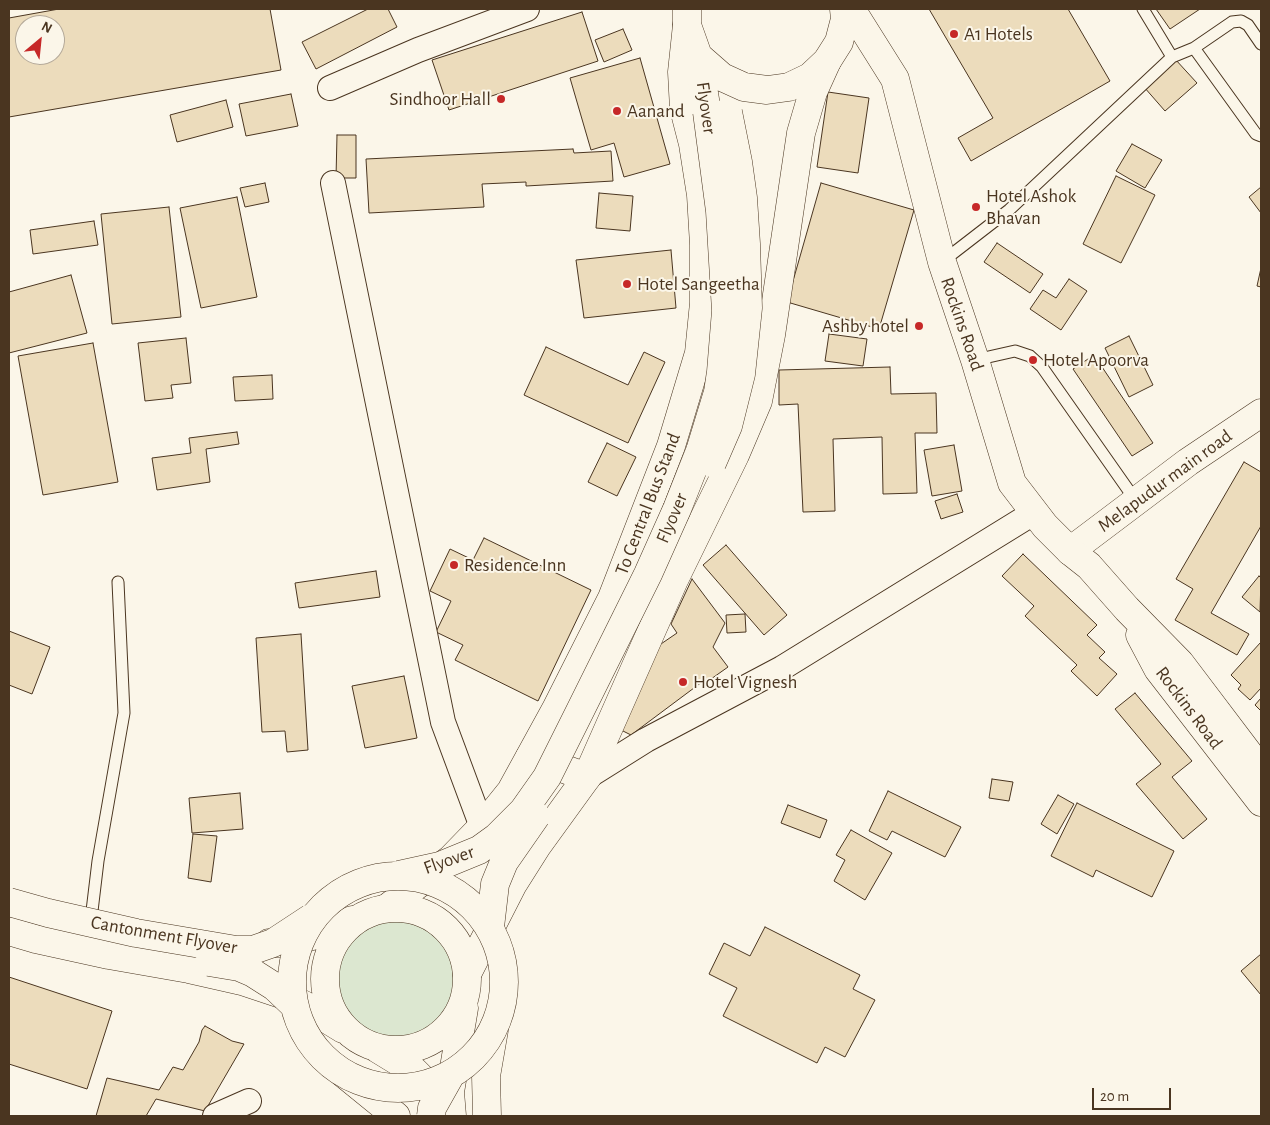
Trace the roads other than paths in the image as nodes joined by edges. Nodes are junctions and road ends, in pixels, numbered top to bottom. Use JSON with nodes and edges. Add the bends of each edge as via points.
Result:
{"nodes":[{"id":1,"x":527,"y":9,"type":"edge"},
{"id":2,"x":844,"y":9,"type":"edge"},
{"id":3,"x":851,"y":9,"type":"edge"},
{"id":4,"x":1143,"y":9,"type":"edge"},
{"id":5,"x":687,"y":17,"type":"edge"},
{"id":6,"x":1261,"y":44,"type":"edge"},
{"id":7,"x":1194,"y":48,"type":"junction"},
{"id":8,"x":698,"y":56,"type":"junction"},
{"id":9,"x":1172,"y":57,"type":"junction"},
{"id":10,"x":827,"y":61,"type":"junction"},
{"id":11,"x":744,"y":87,"type":"junction"},
{"id":12,"x":330,"y":88,"type":"dead end"},
{"id":13,"x":717,"y":112,"type":"junction"},
{"id":14,"x":1261,"y":136,"type":"edge"},
{"id":15,"x":333,"y":183,"type":"dead end"},
{"id":16,"x":942,"y":262,"type":"junction"},
{"id":17,"x":975,"y":360,"type":"junction"},
{"id":18,"x":1261,"y":413,"type":"edge"},
{"id":19,"x":1136,"y":501,"type":"junction"},
{"id":20,"x":1035,"y":512,"type":"junction"},
{"id":21,"x":1070,"y":551,"type":"junction"},
{"id":22,"x":118,"y":582,"type":"dead end"},
{"id":23,"x":1127,"y":609,"type":"junction"},
{"id":24,"x":530,"y":757,"type":"junction"},
{"id":25,"x":1261,"y":770,"type":"edge"},
{"id":26,"x":587,"y":777,"type":"junction"},
{"id":27,"x":1261,"y":802,"type":"edge"},
{"id":28,"x":482,"y":827,"type":"junction"},
{"id":29,"x":399,"y":875,"type":"junction"},
{"id":30,"x":9,"y":889,"type":"edge"},
{"id":31,"x":9,"y":902,"type":"edge"},
{"id":32,"x":92,"y":911,"type":"junction"},
{"id":33,"x":375,"y":912,"type":"junction"},
{"id":34,"x":9,"y":916,"type":"edge"},
{"id":35,"x":313,"y":916,"type":"junction"},
{"id":36,"x":490,"y":927,"type":"junction"},
{"id":37,"x":9,"y":931,"type":"edge"},
{"id":38,"x":467,"y":974,"type":"junction"},
{"id":39,"x":464,"y":1004,"type":"junction"},
{"id":40,"x":294,"y":1005,"type":"junction"},
{"id":41,"x":494,"y":1030,"type":"junction"},
{"id":42,"x":367,"y":1044,"type":"junction"},
{"id":43,"x":343,"y":1074,"type":"junction"},
{"id":44,"x":450,"y":1076,"type":"junction"},
{"id":45,"x":249,"y":1101,"type":"dead end"},
{"id":46,"x":215,"y":1116,"type":"edge"},
{"id":47,"x":396,"y":1116,"type":"edge"},
{"id":48,"x":431,"y":1116,"type":"edge"},
{"id":49,"x":446,"y":1116,"type":"edge"},
{"id":50,"x":452,"y":1116,"type":"edge"},
{"id":51,"x":486,"y":1116,"type":"edge"}],
"edges":[{"from":1,"to":12,"type":"street","via":[[418,50]]},
{"from":2,"to":10,"type":"main road","via":[[839,42]]},
{"from":3,"to":16,"type":"main road","name":"Rockins Road","via":[[895,79]]},
{"from":4,"to":9,"type":"lane"},
{"from":5,"to":8,"type":"main road","name":"Flyover"},
{"from":5,"to":24,"type":"main road","name":"To Central Bus Stand","via":[[682,72],[684,109],[701,196],[704,245],[704,303],[699,353],[671,446],[612,598]]},
{"from":6,"to":7,"type":"lane","via":[[1248,25],[1241,21],[1232,22]]},
{"from":7,"to":9,"type":"lane"},
{"from":7,"to":14,"type":"lane","via":[[1256,134]]},
{"from":8,"to":11,"type":"main road","via":[[722,77]]},
{"from":8,"to":13,"type":"main road","name":"Flyover"},
{"from":9,"to":16,"type":"lane","via":[[1009,210]]},
{"from":10,"to":11,"type":"main road","via":[[810,77],[789,87],[767,90]]},
{"from":10,"to":26,"type":"main road","via":[[813,92],[801,133],[758,402],[674,580]]},
{"from":11,"to":13,"type":"main road","name":"Flyover"},
{"from":13,"to":29,"type":"main road","name":"Flyover","bridge":true,"via":[[726,311],[721,372],[700,451],[680,501],[648,574],[547,777],[523,811],[479,850],[440,866]]},
{"from":13,"to":36,"type":"main road","name":"Flyover","bridge":true,"via":[[738,162],[746,244],[748,308],[741,374],[728,426],[688,521],[616,668],[592,727],[575,760],[504,862],[495,884]]},
{"from":15,"to":28,"type":"street","via":[[443,722]]},
{"from":16,"to":17,"type":"main road","name":"Rockins Road"},
{"from":17,"to":19,"type":"lane","via":[[1015,351],[1030,356],[1042,366]]},
{"from":17,"to":20,"type":"main road","name":"Rockins Road","via":[[1012,483]]},
{"from":18,"to":19,"type":"main road","name":"Melapudur main road"},
{"from":19,"to":21,"type":"main road","name":"Melapudur main road"},
{"from":20,"to":21,"type":"main road","name":"Rockins Road"},
{"from":20,"to":26,"type":"street","via":[[782,668],[646,740]]},
{"from":21,"to":23,"type":"main road","name":"Rockins Road"},
{"from":22,"to":32,"type":"lane","via":[[124,712]]},
{"from":23,"to":25,"type":"main road","name":"Rockins Road","via":[[1180,664]]},
{"from":23,"to":27,"type":"main road","name":"Rockins Road","via":[[1158,669]]},
{"from":24,"to":26,"type":"main road"},
{"from":24,"to":28,"type":"main road","name":"To Central Bus Stand","via":[[511,791]]},
{"from":26,"to":38,"type":"main road","via":[[513,884]]},
{"from":28,"to":33,"type":"main road","name":"To Central Bus Stand","via":[[451,859]]},
{"from":29,"to":35,"type":"main road","name":"Flyover","bridge":true,"via":[[366,880],[337,894]]},
{"from":29,"to":36,"type":"main road","bridge":true,"via":[[434,882],[466,900]]},
{"from":30,"to":32,"type":"main road"},
{"from":31,"to":35,"type":"main road","name":"Cantonment Flyover","bridge":true,"via":[[118,929],[236,950],[253,950],[273,943]]},
{"from":32,"to":33,"type":"main road","via":[[267,943],[288,943],[332,930]]},
{"from":33,"to":38,"type":"main road","via":[[410,909],[432,918],[449,932],[462,951]]},
{"from":33,"to":42,"type":"main road","via":[[344,929],[330,950],[324,974],[327,998],[338,1020]]},
{"from":34,"to":40,"type":"main road","name":"Cantonment Flyover","bridge":true,"via":[[72,935],[239,967],[276,987]]},
{"from":35,"to":40,"type":"main road","bridge":true,"via":[[297,945],[291,973]]},
{"from":36,"to":41,"type":"main road","bridge":true,"via":[[503,960],[504,996]]},
{"from":37,"to":42,"type":"main road","via":[[242,981],[304,1005]]},
{"from":38,"to":39,"type":"main road"},
{"from":39,"to":42,"type":"main road","via":[[441,1034],[421,1046],[399,1050]]},
{"from":39,"to":50,"type":"main road","via":[[450,1092]]},
{"from":40,"to":43,"type":"main road","bridge":true,"via":[[304,1032],[321,1056]]},
{"from":41,"to":44,"type":"main road","bridge":true,"via":[[476,1055]]},
{"from":41,"to":51,"type":"main road","via":[[486,1076]]},
{"from":42,"to":49,"type":"main road","via":[[414,1071],[431,1088]]},
{"from":43,"to":44,"type":"main road","bridge":true,"via":[[369,1084],[397,1089],[425,1086]]},
{"from":43,"to":47,"type":"main road","bridge":true},
{"from":44,"to":48,"type":"main road","bridge":true,"via":[[432,1108]]},
{"from":45,"to":46,"type":"street"}]}
